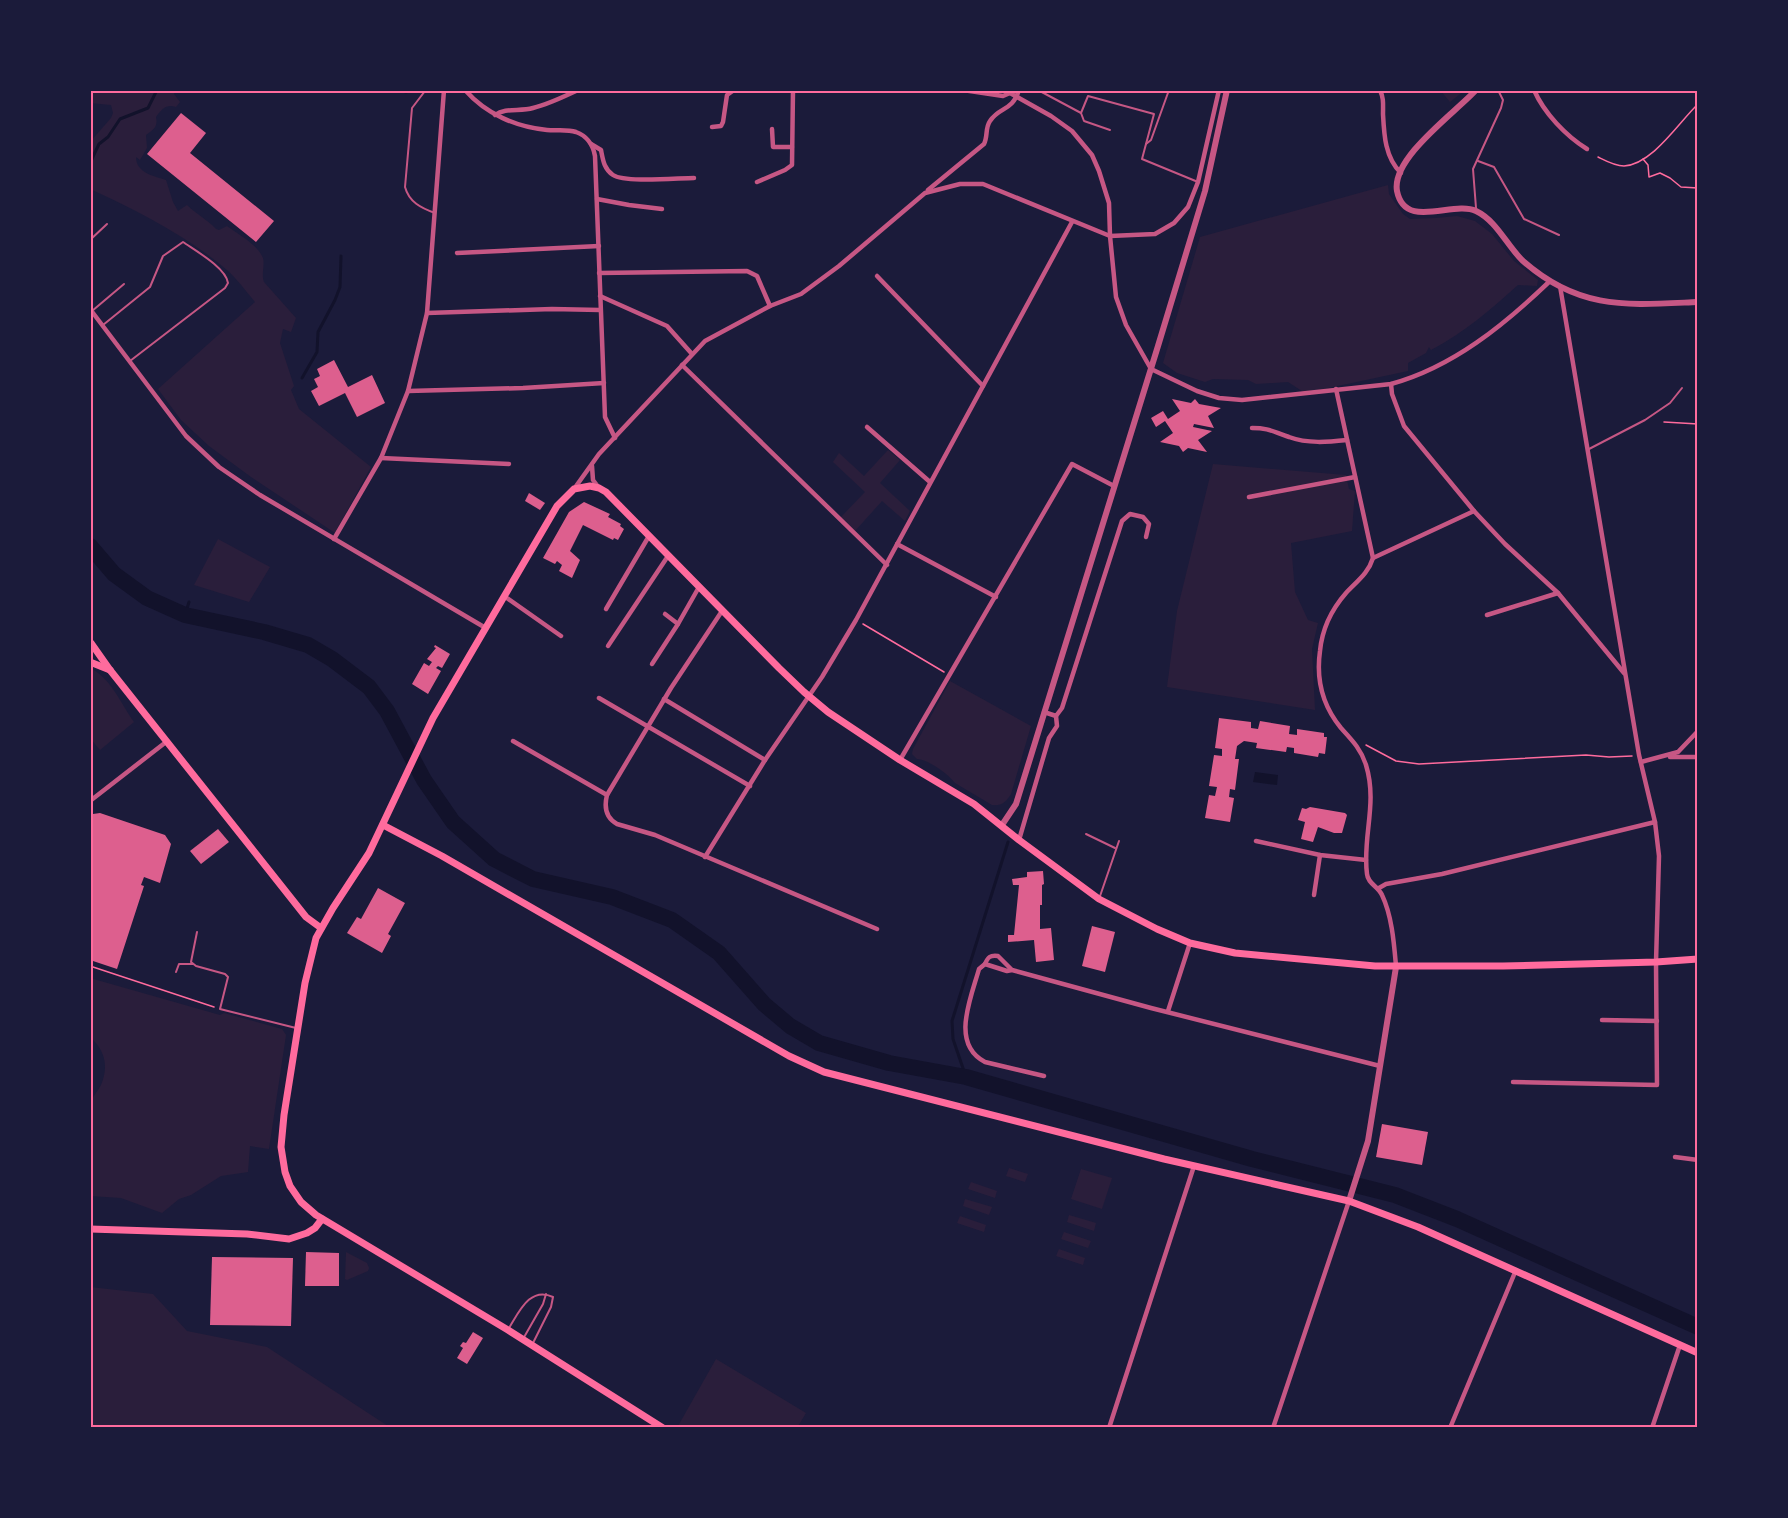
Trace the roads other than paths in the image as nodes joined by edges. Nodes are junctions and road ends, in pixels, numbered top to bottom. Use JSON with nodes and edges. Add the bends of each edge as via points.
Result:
{"nodes":[{"id":1,"x":444,"y":90,"type":"edge"},
{"id":2,"x":465,"y":90,"type":"edge"},
{"id":3,"x":578,"y":90,"type":"edge"},
{"id":4,"x":734,"y":90,"type":"edge"},
{"id":5,"x":793,"y":90,"type":"edge"},
{"id":6,"x":963,"y":90,"type":"edge"},
{"id":7,"x":1019,"y":90,"type":"edge"},
{"id":8,"x":1038,"y":90,"type":"edge"},
{"id":9,"x":1169,"y":90,"type":"edge"},
{"id":10,"x":1219,"y":90,"type":"edge"},
{"id":11,"x":1227,"y":90,"type":"edge"},
{"id":12,"x":1380,"y":90,"type":"edge"},
{"id":13,"x":1476,"y":90,"type":"edge"},
{"id":14,"x":1498,"y":90,"type":"edge"},
{"id":15,"x":1534,"y":90,"type":"edge"},
{"id":16,"x":1010,"y":92,"type":"edge"},
{"id":17,"x":1017,"y":98,"type":"junction"},
{"id":18,"x":1081,"y":113,"type":"junction"},
{"id":19,"x":495,"y":115,"type":"junction"},
{"id":20,"x":712,"y":127,"type":"dead end"},
{"id":21,"x":772,"y":129,"type":"dead end"},
{"id":22,"x":1110,"y":130,"type":"dead end"},
{"id":23,"x":591,"y":144,"type":"junction"},
{"id":24,"x":1146,"y":144,"type":"junction"},
{"id":25,"x":792,"y":147,"type":"junction"},
{"id":26,"x":1587,"y":149,"type":"dead end"},
{"id":27,"x":1478,"y":160,"type":"junction"},
{"id":28,"x":1401,"y":173,"type":"junction"},
{"id":29,"x":694,"y":178,"type":"dead end"},
{"id":30,"x":756,"y":182,"type":"dead end"},
{"id":31,"x":1198,"y":182,"type":"junction"},
{"id":32,"x":925,"y":193,"type":"junction"},
{"id":33,"x":597,"y":199,"type":"junction"},
{"id":34,"x":662,"y":209,"type":"dead end"},
{"id":35,"x":1476,"y":211,"type":"junction"},
{"id":36,"x":435,"y":213,"type":"junction"},
{"id":37,"x":1072,"y":222,"type":"junction"},
{"id":38,"x":107,"y":224,"type":"dead end"},
{"id":39,"x":1558,"y":235,"type":"dead end"},
{"id":40,"x":1110,"y":236,"type":"junction"},
{"id":41,"x":90,"y":240,"type":"edge"},
{"id":42,"x":599,"y":246,"type":"junction"},
{"id":43,"x":457,"y":253,"type":"dead end"},
{"id":44,"x":599,"y":273,"type":"junction"},
{"id":45,"x":877,"y":276,"type":"dead end"},
{"id":46,"x":1550,"y":281,"type":"junction"},
{"id":47,"x":124,"y":284,"type":"dead end"},
{"id":48,"x":1560,"y":286,"type":"junction"},
{"id":49,"x":600,"y":296,"type":"junction"},
{"id":50,"x":1698,"y":302,"type":"edge"},
{"id":51,"x":770,"y":306,"type":"junction"},
{"id":52,"x":91,"y":310,"type":"edge"},
{"id":53,"x":600,"y":310,"type":"junction"},
{"id":54,"x":427,"y":313,"type":"junction"},
{"id":55,"x":103,"y":325,"type":"junction"},
{"id":56,"x":692,"y":354,"type":"junction"},
{"id":57,"x":130,"y":361,"type":"junction"},
{"id":58,"x":682,"y":365,"type":"junction"},
{"id":59,"x":1151,"y":369,"type":"junction"},
{"id":60,"x":604,"y":383,"type":"junction"},
{"id":61,"x":1391,"y":384,"type":"junction"},
{"id":62,"x":983,"y":387,"type":"junction"},
{"id":63,"x":1682,"y":388,"type":"dead end"},
{"id":64,"x":1336,"y":389,"type":"junction"},
{"id":65,"x":408,"y":391,"type":"junction"},
{"id":66,"x":867,"y":428,"type":"dead end"},
{"id":67,"x":1252,"y":428,"type":"dead end"},
{"id":68,"x":615,"y":438,"type":"junction"},
{"id":69,"x":1347,"y":440,"type":"junction"},
{"id":70,"x":1587,"y":450,"type":"junction"},
{"id":71,"x":381,"y":458,"type":"junction"},
{"id":72,"x":510,"y":464,"type":"dead end"},
{"id":73,"x":592,"y":464,"type":"junction"},
{"id":74,"x":1355,"y":477,"type":"junction"},
{"id":75,"x":930,"y":482,"type":"junction"},
{"id":76,"x":1114,"y":486,"type":"junction"},
{"id":77,"x":599,"y":488,"type":"junction"},
{"id":78,"x":574,"y":489,"type":"junction"},
{"id":79,"x":1249,"y":497,"type":"dead end"},
{"id":80,"x":1474,"y":511,"type":"junction"},
{"id":81,"x":649,"y":536,"type":"junction"},
{"id":82,"x":1146,"y":537,"type":"dead end"},
{"id":83,"x":334,"y":539,"type":"junction"},
{"id":84,"x":897,"y":544,"type":"junction"},
{"id":85,"x":668,"y":556,"type":"junction"},
{"id":86,"x":1373,"y":558,"type":"junction"},
{"id":87,"x":887,"y":565,"type":"junction"},
{"id":88,"x":699,"y":587,"type":"junction"},
{"id":89,"x":1558,"y":593,"type":"junction"},
{"id":90,"x":503,"y":596,"type":"junction"},
{"id":91,"x":996,"y":597,"type":"junction"},
{"id":92,"x":606,"y":609,"type":"dead end"},
{"id":93,"x":722,"y":611,"type":"junction"},
{"id":94,"x":665,"y":614,"type":"dead end"},
{"id":95,"x":1487,"y":615,"type":"dead end"},
{"id":96,"x":678,"y":624,"type":"junction"},
{"id":97,"x":484,"y":627,"type":"junction"},
{"id":98,"x":561,"y":636,"type":"dead end"},
{"id":99,"x":91,"y":641,"type":"edge"},
{"id":100,"x":608,"y":646,"type":"dead end"},
{"id":101,"x":90,"y":651,"type":"edge"},
{"id":102,"x":90,"y":662,"type":"edge"},
{"id":103,"x":652,"y":664,"type":"dead end"},
{"id":104,"x":110,"y":670,"type":"junction"},
{"id":105,"x":1626,"y":675,"type":"junction"},
{"id":106,"x":809,"y":697,"type":"junction"},
{"id":107,"x":599,"y":698,"type":"dead end"},
{"id":108,"x":664,"y":699,"type":"junction"},
{"id":109,"x":1044,"y":712,"type":"junction"},
{"id":110,"x":1056,"y":716,"type":"junction"},
{"id":111,"x":648,"y":727,"type":"junction"},
{"id":112,"x":1698,"y":731,"type":"edge"},
{"id":113,"x":513,"y":741,"type":"dead end"},
{"id":114,"x":166,"y":742,"type":"junction"},
{"id":115,"x":1658,"y":757,"type":"junction"},
{"id":116,"x":1698,"y":757,"type":"edge"},
{"id":117,"x":900,"y":759,"type":"junction"},
{"id":118,"x":765,"y":760,"type":"junction"},
{"id":119,"x":1641,"y":762,"type":"junction"},
{"id":120,"x":750,"y":786,"type":"junction"},
{"id":121,"x":607,"y":795,"type":"junction"},
{"id":122,"x":90,"y":801,"type":"edge"},
{"id":123,"x":1655,"y":822,"type":"junction"},
{"id":124,"x":383,"y":825,"type":"junction"},
{"id":125,"x":1002,"y":825,"type":"junction"},
{"id":126,"x":1086,"y":834,"type":"dead end"},
{"id":127,"x":1019,"y":840,"type":"junction"},
{"id":128,"x":1119,"y":841,"type":"dead end"},
{"id":129,"x":1256,"y":841,"type":"dead end"},
{"id":130,"x":1115,"y":848,"type":"junction"},
{"id":131,"x":1320,"y":855,"type":"junction"},
{"id":132,"x":705,"y":857,"type":"junction"},
{"id":133,"x":1366,"y":860,"type":"junction"},
{"id":134,"x":1379,"y":888,"type":"junction"},
{"id":135,"x":1314,"y":895,"type":"dead end"},
{"id":136,"x":1099,"y":898,"type":"junction"},
{"id":137,"x":321,"y":928,"type":"junction"},
{"id":138,"x":876,"y":929,"type":"dead end"},
{"id":139,"x":197,"y":932,"type":"dead end"},
{"id":140,"x":1190,"y":942,"type":"junction"},
{"id":141,"x":1698,"y":959,"type":"edge"},
{"id":142,"x":1656,"y":962,"type":"junction"},
{"id":143,"x":193,"y":964,"type":"junction"},
{"id":144,"x":985,"y":964,"type":"junction"},
{"id":145,"x":1396,"y":967,"type":"junction"},
{"id":146,"x":1012,"y":970,"type":"junction"},
{"id":147,"x":176,"y":972,"type":"dead end"},
{"id":148,"x":1168,"y":1011,"type":"junction"},
{"id":149,"x":1602,"y":1020,"type":"dead end"},
{"id":150,"x":1657,"y":1021,"type":"junction"},
{"id":151,"x":299,"y":1029,"type":"junction"},
{"id":152,"x":1380,"y":1066,"type":"junction"},
{"id":153,"x":1044,"y":1077,"type":"dead end"},
{"id":154,"x":1513,"y":1082,"type":"dead end"},
{"id":155,"x":1675,"y":1157,"type":"dead end"},
{"id":156,"x":1698,"y":1160,"type":"edge"},
{"id":157,"x":1194,"y":1166,"type":"junction"},
{"id":158,"x":1351,"y":1198,"type":"junction"},
{"id":159,"x":322,"y":1219,"type":"junction"},
{"id":160,"x":90,"y":1229,"type":"edge"},
{"id":161,"x":1516,"y":1270,"type":"junction"},
{"id":162,"x":546,"y":1294,"type":"junction"},
{"id":163,"x":508,"y":1330,"type":"junction"},
{"id":164,"x":523,"y":1340,"type":"junction"},
{"id":165,"x":531,"y":1345,"type":"junction"},
{"id":166,"x":1680,"y":1345,"type":"junction"},
{"id":167,"x":1698,"y":1353,"type":"edge"},
{"id":168,"x":663,"y":1428,"type":"edge"},
{"id":169,"x":1109,"y":1428,"type":"edge"},
{"id":170,"x":1273,"y":1428,"type":"edge"},
{"id":171,"x":1450,"y":1428,"type":"edge"},
{"id":172,"x":1652,"y":1428,"type":"edge"}],
"edges":[{"from":1,"to":36,"type":"street"},
{"from":1,"to":36,"type":"lane","via":[[425,91],[412,108],[405,187],[407,196],[416,204]]},
{"from":2,"to":19,"type":"street"},
{"from":3,"to":19,"type":"street","via":[[530,109],[500,111]]},
{"from":4,"to":20,"type":"street","via":[[727,94],[721,126]]},
{"from":5,"to":25,"type":"street"},
{"from":6,"to":16,"type":"street","via":[[1003,96]]},
{"from":7,"to":17,"type":"street"},
{"from":8,"to":18,"type":"lane"},
{"from":9,"to":24,"type":"lane","via":[[1151,140]]},
{"from":10,"to":31,"type":"street"},
{"from":11,"to":59,"type":"street","via":[[1204,191]]},
{"from":12,"to":28,"type":"street","via":[[1384,98],[1386,146],[1393,166]]},
{"from":13,"to":28,"type":"street","via":[[1425,138]]},
{"from":14,"to":27,"type":"lane","via":[[1503,100],[1501,108]]},
{"from":15,"to":26,"type":"street","via":[[1556,121]]},
{"from":16,"to":17,"type":"street"},
{"from":17,"to":32,"type":"street","via":[[990,121],[984,144]]},
{"from":17,"to":40,"type":"street","via":[[1072,130],[1092,155],[1109,203]]},
{"from":18,"to":22,"type":"lane","via":[[1084,121]]},
{"from":18,"to":24,"type":"lane","via":[[1088,96],[1154,114]]},
{"from":19,"to":23,"type":"street","via":[[529,127],[575,132]]},
{"from":21,"to":25,"type":"street","via":[[773,147]]},
{"from":23,"to":29,"type":"street","via":[[601,150],[606,168],[619,178]]},
{"from":23,"to":33,"type":"street"},
{"from":24,"to":31,"type":"lane","via":[[1142,159]]},
{"from":25,"to":30,"type":"street","via":[[792,165]]},
{"from":27,"to":35,"type":"lane","via":[[1473,174]]},
{"from":27,"to":39,"type":"lane","via":[[1494,167],[1524,219]]},
{"from":28,"to":35,"type":"street","via":[[1398,193],[1404,206],[1412,211]]},
{"from":31,"to":40,"type":"street","via":[[1184,212],[1164,230],[1143,236]]},
{"from":32,"to":37,"type":"street","via":[[960,184],[983,184]]},
{"from":32,"to":51,"type":"street","via":[[801,294]]},
{"from":33,"to":34,"type":"street"},
{"from":33,"to":42,"type":"street"},
{"from":35,"to":46,"type":"street","via":[[1522,260]]},
{"from":36,"to":54,"type":"street"},
{"from":37,"to":40,"type":"street"},
{"from":37,"to":62,"type":"street"},
{"from":38,"to":41,"type":"lane"},
{"from":40,"to":59,"type":"street","via":[[1116,297],[1126,326]]},
{"from":42,"to":43,"type":"street"},
{"from":42,"to":44,"type":"street"},
{"from":44,"to":49,"type":"street"},
{"from":44,"to":51,"type":"street","via":[[747,271],[757,276]]},
{"from":45,"to":62,"type":"street"},
{"from":46,"to":48,"type":"street"},
{"from":46,"to":61,"type":"street","via":[[1458,356]]},
{"from":47,"to":52,"type":"lane"},
{"from":48,"to":50,"type":"street","via":[[1605,303]]},
{"from":48,"to":70,"type":"street"},
{"from":49,"to":53,"type":"street"},
{"from":49,"to":56,"type":"street","via":[[667,326]]},
{"from":51,"to":56,"type":"street","via":[[711,336]]},
{"from":52,"to":55,"type":"street"},
{"from":53,"to":54,"type":"street"},
{"from":53,"to":60,"type":"street"},
{"from":54,"to":65,"type":"street"},
{"from":55,"to":57,"type":"street"},
{"from":55,"to":57,"type":"lane","via":[[150,286],[163,256],[183,242],[227,277],[225,288]]},
{"from":56,"to":58,"type":"street"},
{"from":57,"to":83,"type":"street","via":[[186,436],[208,458],[260,495]]},
{"from":58,"to":68,"type":"street"},
{"from":58,"to":87,"type":"street"},
{"from":59,"to":64,"type":"street","via":[[1220,398],[1260,399]]},
{"from":59,"to":76,"type":"street"},
{"from":60,"to":65,"type":"street"},
{"from":60,"to":68,"type":"street","via":[[605,417]]},
{"from":61,"to":64,"type":"street"},
{"from":61,"to":80,"type":"street","via":[[1404,426]]},
{"from":62,"to":75,"type":"street"},
{"from":63,"to":70,"type":"lane","via":[[1670,403],[1645,420]]},
{"from":64,"to":69,"type":"street"},
{"from":65,"to":71,"type":"street"},
{"from":66,"to":75,"type":"street"},
{"from":67,"to":69,"type":"street","via":[[1274,430],[1310,442]]},
{"from":68,"to":73,"type":"street"},
{"from":69,"to":74,"type":"street"},
{"from":70,"to":105,"type":"street"},
{"from":71,"to":72,"type":"street"},
{"from":71,"to":83,"type":"street"},
{"from":73,"to":77,"type":"street","via":[[593,480]]},
{"from":73,"to":78,"type":"street"},
{"from":74,"to":79,"type":"street"},
{"from":74,"to":86,"type":"street"},
{"from":75,"to":84,"type":"street"},
{"from":76,"to":91,"type":"street","via":[[1072,464]]},
{"from":76,"to":109,"type":"street"},
{"from":77,"to":78,"type":"main road"},
{"from":77,"to":81,"type":"main road"},
{"from":78,"to":90,"type":"main road","via":[[557,506]]},
{"from":80,"to":86,"type":"street"},
{"from":80,"to":89,"type":"street"},
{"from":81,"to":85,"type":"main road"},
{"from":81,"to":92,"type":"street"},
{"from":82,"to":110,"type":"street","via":[[1149,524],[1143,517],[1130,514],[1122,521],[1062,708]]},
{"from":83,"to":97,"type":"street"},
{"from":84,"to":87,"type":"street"},
{"from":84,"to":91,"type":"street"},
{"from":85,"to":88,"type":"main road"},
{"from":85,"to":100,"type":"street"},
{"from":86,"to":133,"type":"street","via":[[1365,576],[1333,613],[1319,658],[1320,683],[1327,707],[1359,747],[1368,774],[1371,799]]},
{"from":87,"to":106,"type":"street"},
{"from":88,"to":93,"type":"main road"},
{"from":88,"to":96,"type":"street"},
{"from":89,"to":95,"type":"street"},
{"from":89,"to":105,"type":"street"},
{"from":90,"to":97,"type":"main road"},
{"from":90,"to":98,"type":"street"},
{"from":91,"to":117,"type":"street"},
{"from":93,"to":106,"type":"main road"},
{"from":93,"to":108,"type":"street"},
{"from":94,"to":96,"type":"street"},
{"from":96,"to":103,"type":"street"},
{"from":97,"to":124,"type":"main road","via":[[422,740]]},
{"from":99,"to":101,"type":"main road"},
{"from":99,"to":104,"type":"main road"},
{"from":102,"to":104,"type":"main road"},
{"from":104,"to":114,"type":"main road"},
{"from":105,"to":119,"type":"street"},
{"from":106,"to":117,"type":"main road"},
{"from":106,"to":118,"type":"street"},
{"from":107,"to":111,"type":"street"},
{"from":108,"to":111,"type":"street"},
{"from":108,"to":118,"type":"street"},
{"from":109,"to":110,"type":"street"},
{"from":109,"to":125,"type":"street","via":[[1016,804]]},
{"from":110,"to":127,"type":"street","via":[[1057,726],[1049,738]]},
{"from":111,"to":120,"type":"street"},
{"from":111,"to":121,"type":"street"},
{"from":112,"to":115,"type":"street","via":[[1678,752]]},
{"from":113,"to":121,"type":"street"},
{"from":114,"to":122,"type":"street"},
{"from":114,"to":137,"type":"main road","via":[[306,917]]},
{"from":115,"to":116,"type":"street"},
{"from":115,"to":119,"type":"street"},
{"from":117,"to":125,"type":"main road"},
{"from":118,"to":120,"type":"street"},
{"from":119,"to":123,"type":"street"},
{"from":120,"to":132,"type":"street"},
{"from":121,"to":132,"type":"street","via":[[605,803],[611,821]]},
{"from":123,"to":134,"type":"street"},
{"from":123,"to":142,"type":"street","via":[[1660,873]]},
{"from":124,"to":137,"type":"main road"},
{"from":124,"to":157,"type":"main road","via":[[789,1056],[824,1072]]},
{"from":125,"to":127,"type":"main road"},
{"from":126,"to":130,"type":"lane"},
{"from":127,"to":136,"type":"main road"},
{"from":128,"to":130,"type":"lane"},
{"from":129,"to":131,"type":"street"},
{"from":130,"to":136,"type":"lane"},
{"from":131,"to":133,"type":"street"},
{"from":131,"to":135,"type":"street"},
{"from":132,"to":138,"type":"street"},
{"from":133,"to":134,"type":"street","via":[[1367,878]]},
{"from":134,"to":145,"type":"street","via":[[1386,905]]},
{"from":136,"to":140,"type":"main road"},
{"from":137,"to":151,"type":"main road","via":[[308,965]]},
{"from":139,"to":143,"type":"lane"},
{"from":140,"to":145,"type":"main road","via":[[1235,953]]},
{"from":140,"to":148,"type":"street"},
{"from":141,"to":142,"type":"main road"},
{"from":142,"to":145,"type":"main road"},
{"from":142,"to":150,"type":"street"},
{"from":143,"to":147,"type":"lane","via":[[179,964]]},
{"from":143,"to":151,"type":"lane","via":[[228,977],[220,1009]]},
{"from":144,"to":146,"type":"street"},
{"from":144,"to":146,"type":"street","via":[[991,955],[998,956]]},
{"from":144,"to":153,"type":"street","via":[[979,969],[965,1020],[967,1044],[976,1058],[985,1062]]},
{"from":145,"to":152,"type":"street"},
{"from":146,"to":148,"type":"street"},
{"from":148,"to":152,"type":"street"},
{"from":149,"to":150,"type":"street"},
{"from":150,"to":154,"type":"street","via":[[1657,1085]]},
{"from":151,"to":159,"type":"main road","via":[[284,1115],[282,1154],[294,1192]]},
{"from":152,"to":158,"type":"street","via":[[1368,1141]]},
{"from":155,"to":156,"type":"street"},
{"from":157,"to":158,"type":"main road"},
{"from":157,"to":169,"type":"street"},
{"from":158,"to":161,"type":"main road"},
{"from":158,"to":170,"type":"street"},
{"from":159,"to":160,"type":"main road","via":[[307,1233],[289,1239]]},
{"from":159,"to":163,"type":"main road"},
{"from":161,"to":166,"type":"main road"},
{"from":161,"to":171,"type":"street"},
{"from":162,"to":163,"type":"lane","via":[[533,1296],[523,1304]]},
{"from":162,"to":164,"type":"lane"},
{"from":162,"to":165,"type":"lane","via":[[553,1297],[551,1307]]},
{"from":163,"to":164,"type":"main road"},
{"from":164,"to":165,"type":"main road"},
{"from":165,"to":168,"type":"main road"},
{"from":166,"to":167,"type":"main road"},
{"from":166,"to":172,"type":"street"}]}
